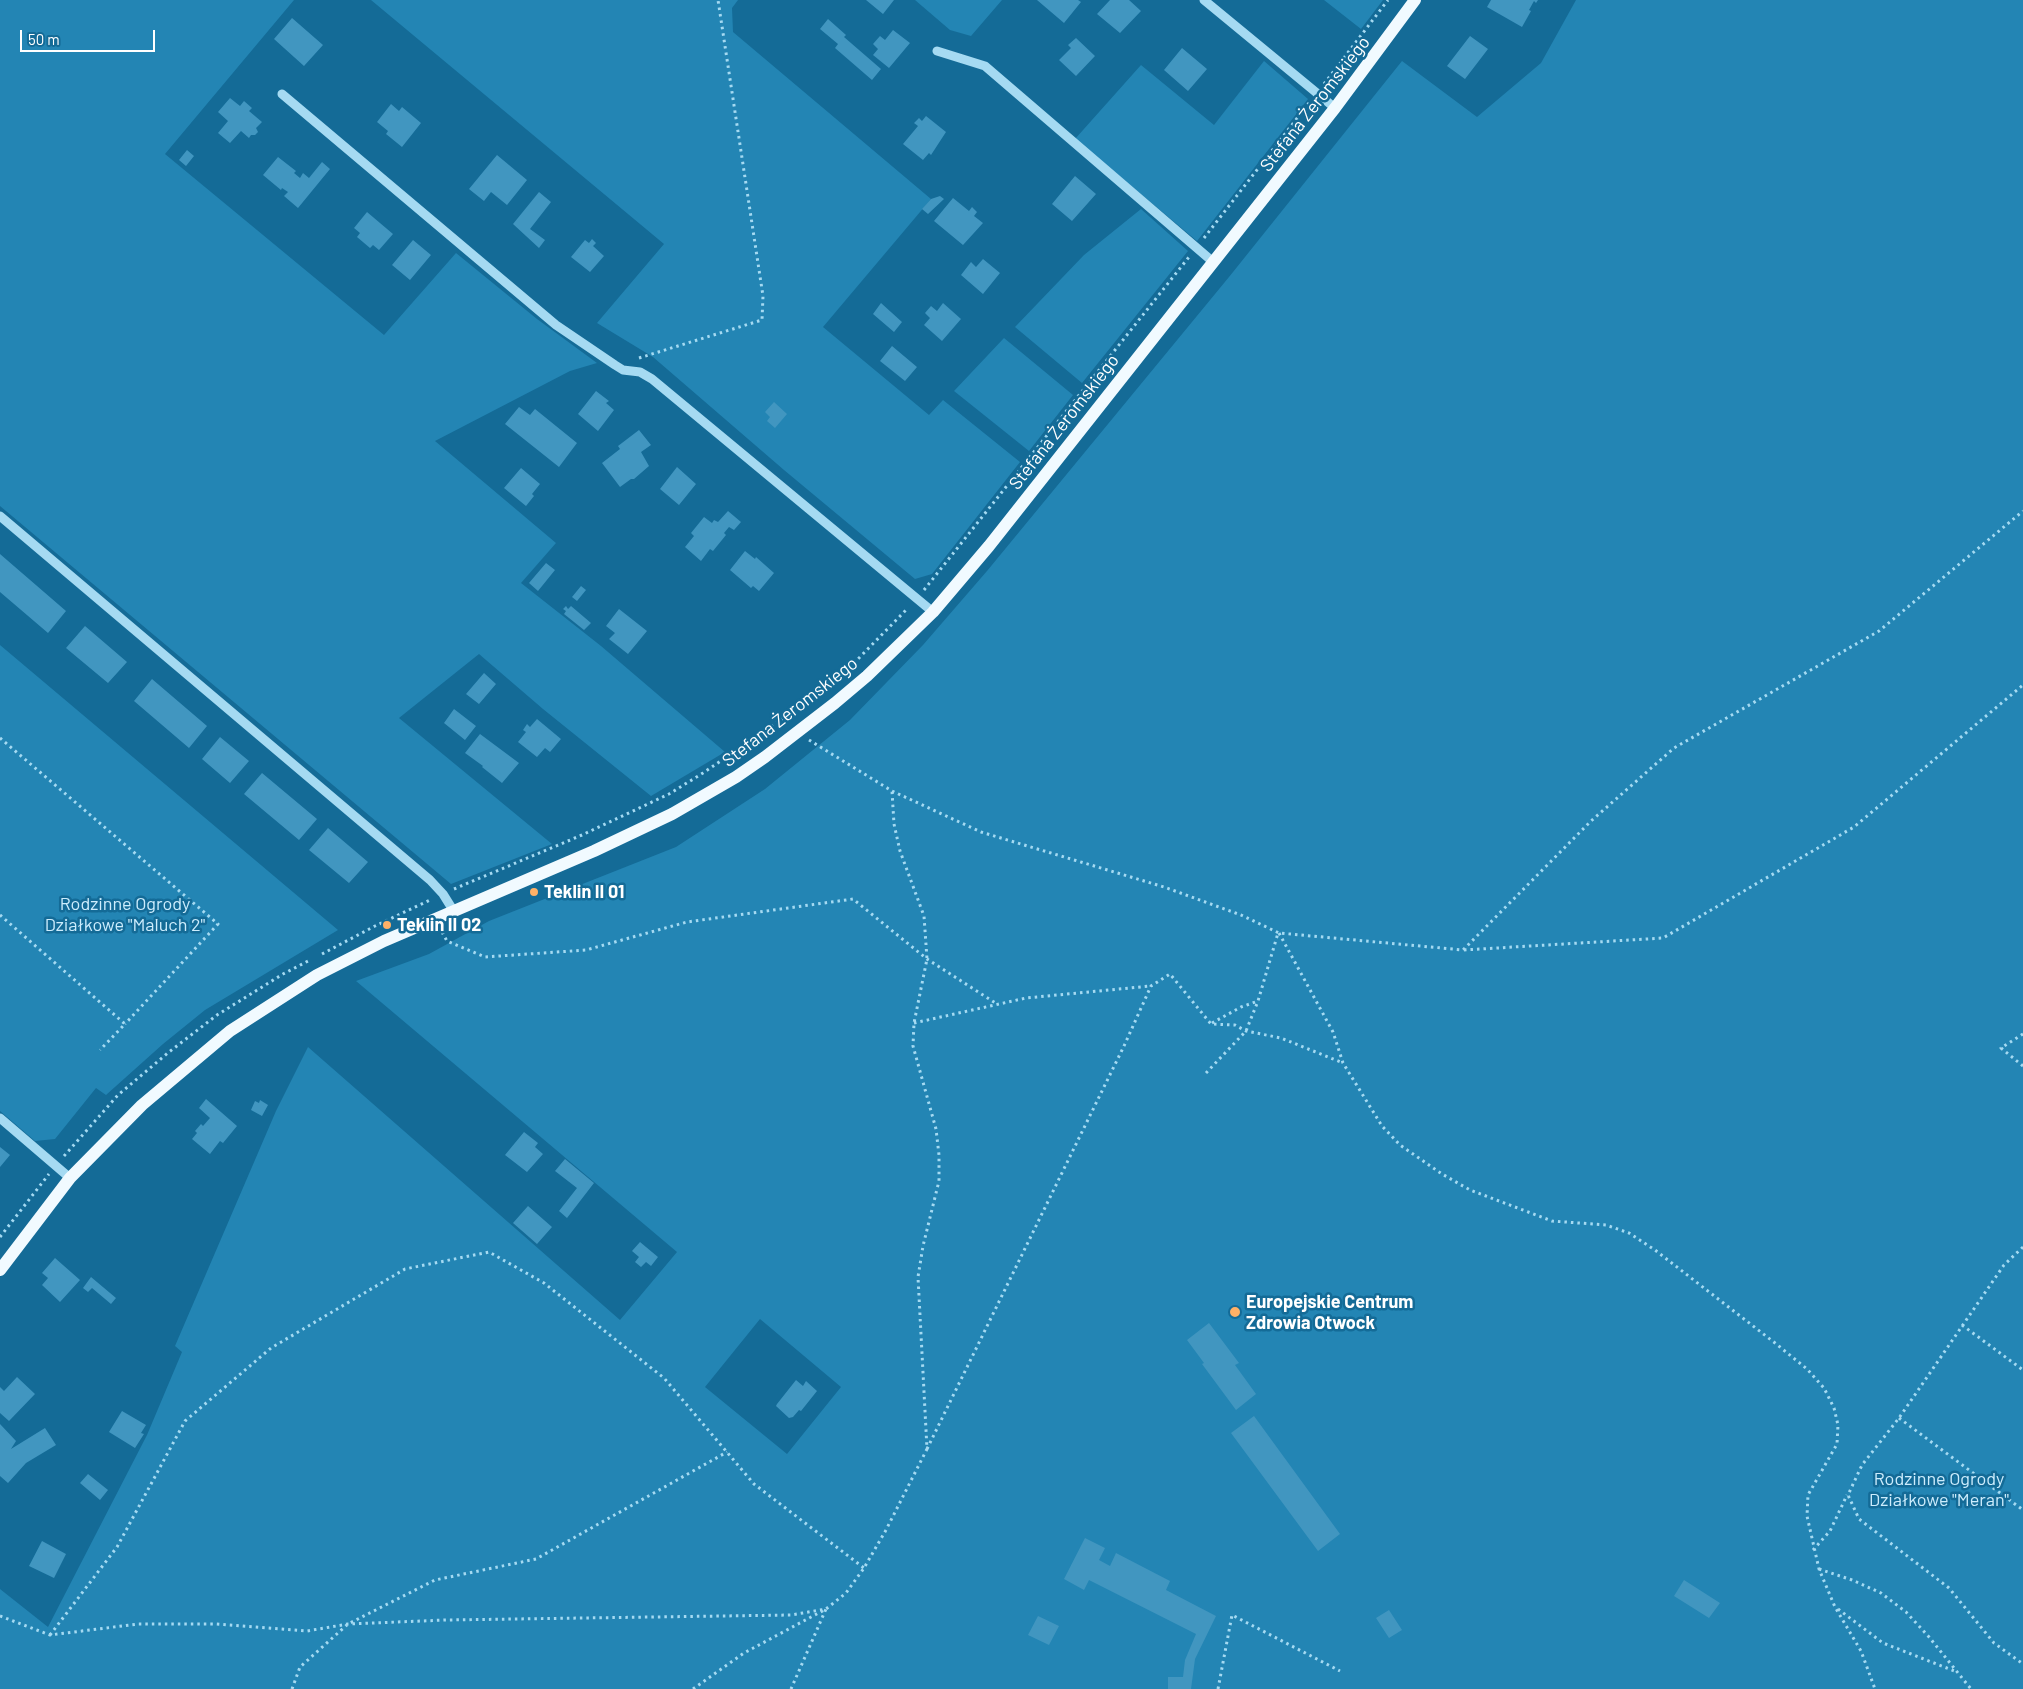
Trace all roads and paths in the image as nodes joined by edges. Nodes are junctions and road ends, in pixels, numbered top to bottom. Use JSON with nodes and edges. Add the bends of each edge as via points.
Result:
{"nodes":[{"id":1,"x":718,"y":0,"type":"edge"},
{"id":2,"x":1204,"y":0,"type":"edge"},
{"id":3,"x":1388,"y":0,"type":"edge"},
{"id":4,"x":1415,"y":0,"type":"edge"},
{"id":5,"x":937,"y":51,"type":"dead end"},
{"id":6,"x":282,"y":94,"type":"dead end"},
{"id":7,"x":1316,"y":94,"type":"junction"},
{"id":8,"x":1335,"y":108,"type":"junction"},
{"id":9,"x":1196,"y":249,"type":"junction"},
{"id":10,"x":1212,"y":261,"type":"junction"},
{"id":11,"x":615,"y":365,"type":"junction"},
{"id":12,"x":2023,"y":511,"type":"edge"},
{"id":13,"x":0,"y":516,"type":"edge"},
{"id":14,"x":917,"y":599,"type":"junction"},
{"id":15,"x":933,"y":612,"type":"junction"},
{"id":16,"x":2023,"y":685,"type":"edge"},
{"id":17,"x":798,"y":732,"type":"junction"},
{"id":18,"x":0,"y":738,"type":"edge"},
{"id":19,"x":892,"y":791,"type":"junction"},
{"id":20,"x":443,"y":894,"type":"junction"},
{"id":21,"x":453,"y":910,"type":"junction"},
{"id":22,"x":0,"y":914,"type":"edge"},
{"id":23,"x":435,"y":918,"type":"junction"},
{"id":24,"x":1279,"y":933,"type":"junction"},
{"id":25,"x":1464,"y":950,"type":"junction"},
{"id":26,"x":927,"y":959,"type":"junction"},
{"id":27,"x":1151,"y":986,"type":"junction"},
{"id":28,"x":1258,"y":1001,"type":"junction"},
{"id":29,"x":996,"y":1004,"type":"junction"},
{"id":30,"x":914,"y":1023,"type":"junction"},
{"id":31,"x":126,"y":1024,"type":"junction"},
{"id":32,"x":1210,"y":1024,"type":"junction"},
{"id":33,"x":1246,"y":1031,"type":"junction"},
{"id":34,"x":2023,"y":1034,"type":"edge"},
{"id":35,"x":100,"y":1050,"type":"dead end"},
{"id":36,"x":1344,"y":1063,"type":"junction"},
{"id":37,"x":2023,"y":1066,"type":"edge"},
{"id":38,"x":1206,"y":1073,"type":"dead end"},
{"id":39,"x":0,"y":1118,"type":"edge"},
{"id":40,"x":56,"y":1166,"type":"junction"},
{"id":41,"x":70,"y":1178,"type":"junction"},
{"id":42,"x":0,"y":1237,"type":"edge"},
{"id":43,"x":2023,"y":1247,"type":"edge"},
{"id":44,"x":0,"y":1270,"type":"edge"},
{"id":45,"x":1962,"y":1325,"type":"junction"},
{"id":46,"x":2023,"y":1370,"type":"edge"},
{"id":47,"x":1899,"y":1418,"type":"junction"},
{"id":48,"x":927,"y":1449,"type":"junction"},
{"id":49,"x":727,"y":1452,"type":"junction"},
{"id":50,"x":1848,"y":1495,"type":"junction"},
{"id":51,"x":2023,"y":1510,"type":"edge"},
{"id":52,"x":1813,"y":1550,"type":"junction"},
{"id":53,"x":864,"y":1568,"type":"junction"},
{"id":54,"x":1819,"y":1569,"type":"junction"},
{"id":55,"x":1835,"y":1607,"type":"junction"},
{"id":56,"x":826,"y":1609,"type":"junction"},
{"id":57,"x":0,"y":1616,"type":"edge"},
{"id":58,"x":348,"y":1624,"type":"junction"},
{"id":59,"x":50,"y":1635,"type":"junction"},
{"id":60,"x":2023,"y":1664,"type":"edge"},
{"id":61,"x":1340,"y":1671,"type":"dead end"},
{"id":62,"x":1959,"y":1673,"type":"junction"},
{"id":63,"x":292,"y":1689,"type":"edge"},
{"id":64,"x":693,"y":1689,"type":"edge"},
{"id":65,"x":791,"y":1689,"type":"edge"},
{"id":66,"x":1218,"y":1689,"type":"edge"},
{"id":67,"x":1875,"y":1689,"type":"edge"},
{"id":68,"x":1971,"y":1689,"type":"edge"}],
"edges":[{"from":1,"to":11,"type":"path","via":[[763,296],[762,320]]},
{"from":2,"to":7,"type":"lane"},
{"from":3,"to":7,"type":"path"},
{"from":4,"to":8,"type":"main road","name":"Stefana Żeromskiego"},
{"from":5,"to":9,"type":"lane","via":[[986,66]]},
{"from":6,"to":11,"type":"lane","via":[[521,297]]},
{"from":7,"to":8,"type":"lane"},
{"from":7,"to":9,"type":"path"},
{"from":8,"to":10,"type":"main road","name":"Stefana Żeromskiego"},
{"from":9,"to":10,"type":"lane"},
{"from":9,"to":14,"type":"path"},
{"from":10,"to":15,"type":"main road","name":"Stefana Żeromskiego","via":[[989,546]]},
{"from":11,"to":14,"type":"lane","via":[[652,379]]},
{"from":12,"to":25,"type":"path","via":[[1879,631],[1674,748],[1591,821]]},
{"from":13,"to":20,"type":"lane"},
{"from":14,"to":15,"type":"lane"},
{"from":14,"to":20,"type":"path","via":[[857,660],[781,720],[702,773],[668,794],[582,835]]},
{"from":15,"to":17,"type":"main road","name":"Stefana Żeromskiego","via":[[867,676]]},
{"from":16,"to":25,"type":"path","via":[[1854,827],[1663,938]]},
{"from":17,"to":19,"type":"path"},
{"from":17,"to":21,"type":"main road","name":"Stefana Żeromskiego","via":[[736,777],[672,814],[594,851]]},
{"from":18,"to":31,"type":"path","via":[[218,924]]},
{"from":19,"to":24,"type":"path","via":[[981,832],[1164,887],[1241,915]]},
{"from":19,"to":26,"type":"path","via":[[900,851],[924,916]]},
{"from":20,"to":21,"type":"lane"},
{"from":20,"to":40,"type":"path","via":[[283,974],[217,1016],[118,1095]]},
{"from":21,"to":23,"type":"main road","name":"Stefana Żeromskiego"},
{"from":22,"to":31,"type":"path"},
{"from":23,"to":26,"type":"path","via":[[447,941],[485,958],[586,950],[688,922],[854,899]]},
{"from":23,"to":41,"type":"main road","name":"Stefana Żeromskiego","via":[[317,975],[230,1031],[142,1105]]},
{"from":24,"to":25,"type":"path"},
{"from":24,"to":28,"type":"path"},
{"from":24,"to":36,"type":"path","via":[[1333,1032]]},
{"from":26,"to":29,"type":"path"},
{"from":26,"to":30,"type":"path"},
{"from":27,"to":29,"type":"path"},
{"from":27,"to":32,"type":"path","via":[[1170,974]]},
{"from":27,"to":48,"type":"path"},
{"from":28,"to":32,"type":"path"},
{"from":28,"to":33,"type":"path"},
{"from":29,"to":30,"type":"path"},
{"from":30,"to":48,"type":"path","via":[[913,1046],[936,1129],[939,1155],[939,1181],[918,1277]]},
{"from":31,"to":35,"type":"path"},
{"from":32,"to":33,"type":"path","via":[[1235,1025]]},
{"from":33,"to":36,"type":"path","via":[[1281,1038]]},
{"from":33,"to":38,"type":"path"},
{"from":34,"to":37,"type":"path","via":[[2001,1048]]},
{"from":36,"to":52,"type":"path","via":[[1382,1126],[1400,1145],[1442,1174],[1470,1190],[1552,1221],[1606,1225],[1629,1234],[1655,1250],[1807,1369],[1824,1388],[1838,1425],[1837,1444],[1808,1495],[1807,1516]]},
{"from":39,"to":40,"type":"lane"},
{"from":40,"to":41,"type":"lane"},
{"from":40,"to":42,"type":"path"},
{"from":41,"to":44,"type":"main road","name":"Stefana Żeromskiego"},
{"from":43,"to":45,"type":"path","via":[[2004,1265]]},
{"from":45,"to":46,"type":"path"},
{"from":45,"to":47,"type":"path"},
{"from":47,"to":50,"type":"path","via":[[1862,1465]]},
{"from":47,"to":51,"type":"path"},
{"from":48,"to":53,"type":"path"},
{"from":49,"to":53,"type":"path","via":[[754,1484]]},
{"from":49,"to":58,"type":"path","via":[[536,1559],[435,1580]]},
{"from":49,"to":59,"type":"path","via":[[664,1378],[544,1283],[489,1252],[405,1268],[271,1348],[185,1421],[117,1546]]},
{"from":50,"to":52,"type":"path","via":[[1830,1531]]},
{"from":50,"to":60,"type":"path","via":[[1859,1519],[1949,1588],[1994,1643]]},
{"from":52,"to":54,"type":"path"},
{"from":53,"to":56,"type":"path","via":[[846,1593]]},
{"from":54,"to":55,"type":"path"},
{"from":54,"to":62,"type":"path","via":[[1881,1593],[1906,1612]]},
{"from":55,"to":62,"type":"path","via":[[1883,1643]]},
{"from":55,"to":67,"type":"path","via":[[1861,1651]]},
{"from":56,"to":58,"type":"path","via":[[790,1615]]},
{"from":56,"to":64,"type":"path","via":[[744,1653]]},
{"from":56,"to":65,"type":"path"},
{"from":57,"to":59,"type":"path"},
{"from":58,"to":59,"type":"path","via":[[308,1631],[216,1624],[138,1624]]},
{"from":58,"to":63,"type":"path","via":[[300,1667]]},
{"from":61,"to":66,"type":"path","via":[[1232,1615]]},
{"from":62,"to":68,"type":"path"}]}
